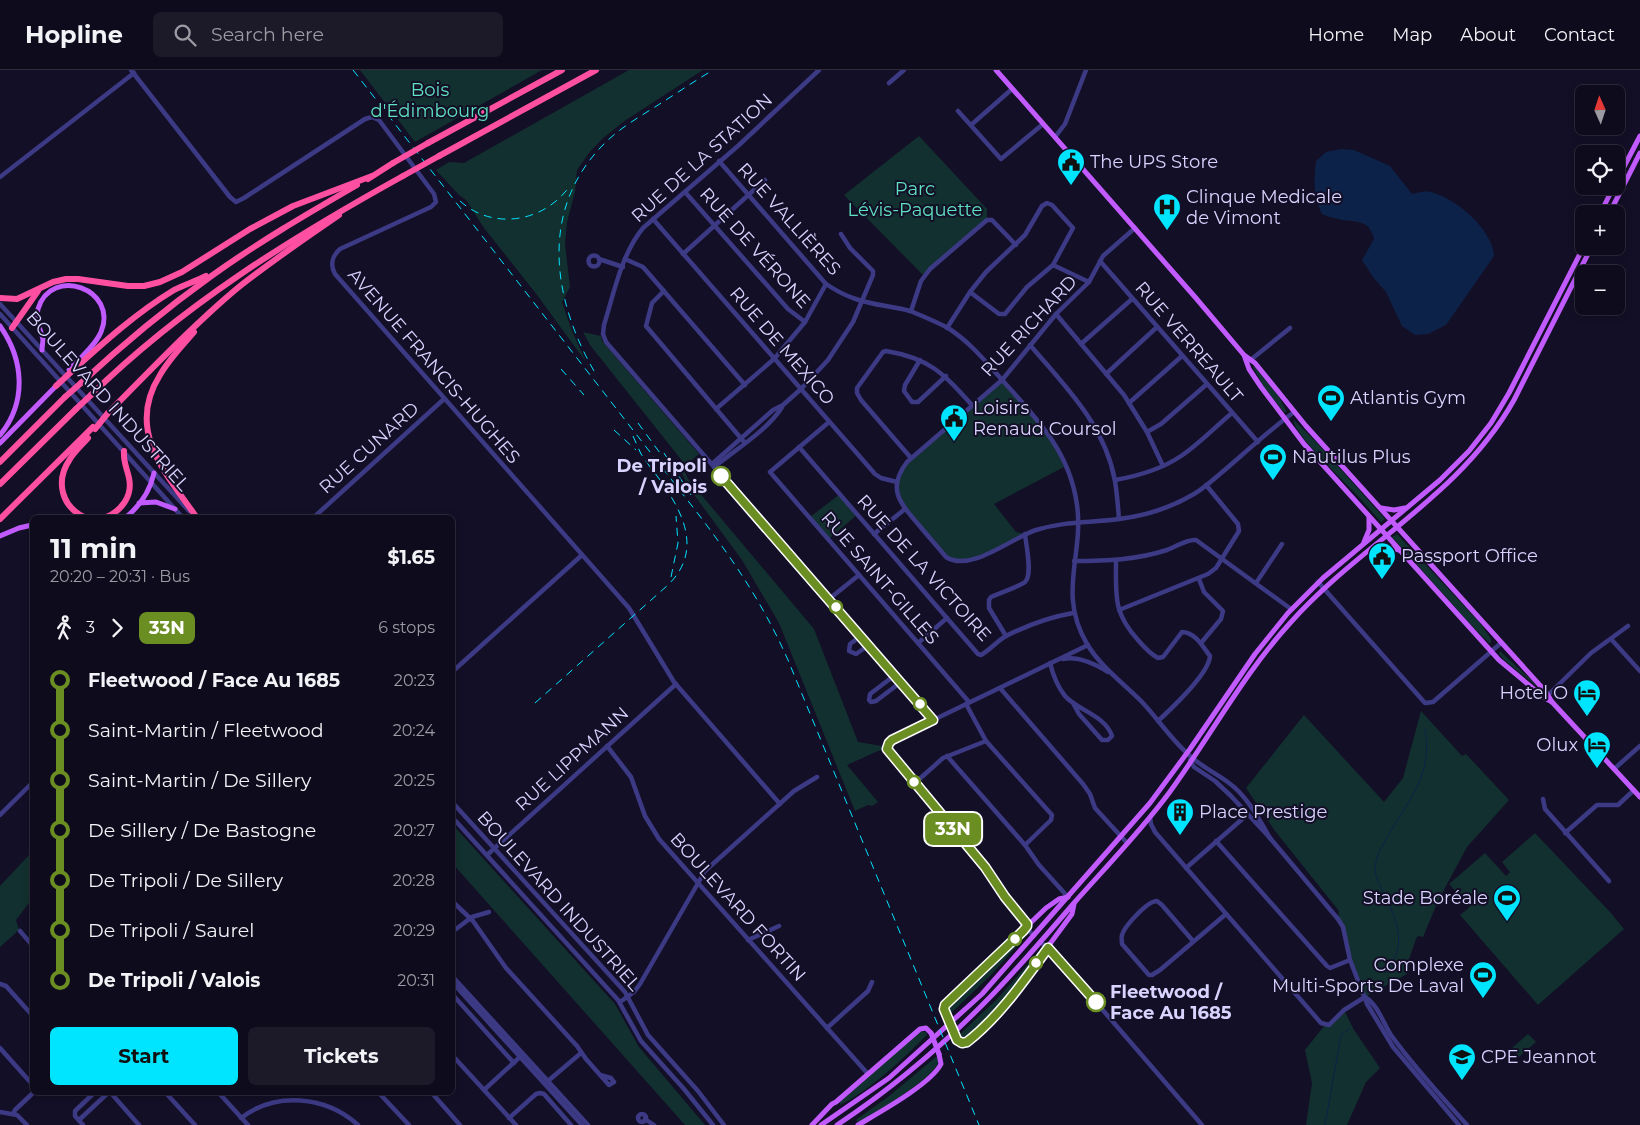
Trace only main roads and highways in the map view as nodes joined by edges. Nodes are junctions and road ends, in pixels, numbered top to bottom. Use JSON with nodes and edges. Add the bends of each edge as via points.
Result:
{"nodes":[{"id":1,"x":562,"y":70,"type":"edge"},
{"id":2,"x":596,"y":70,"type":"edge"},
{"id":3,"x":996,"y":70,"type":"edge"},
{"id":4,"x":1001,"y":70,"type":"edge"},
{"id":5,"x":1012,"y":88,"type":"junction"},
{"id":6,"x":1640,"y":136,"type":"edge"},
{"id":7,"x":1640,"y":153,"type":"edge"},
{"id":8,"x":1625,"y":165,"type":"edge"},
{"id":9,"x":372,"y":176,"type":"junction"},
{"id":10,"x":369,"y":195,"type":"junction"},
{"id":11,"x":1614,"y":205,"type":"edge"},
{"id":12,"x":1579,"y":255,"type":"edge"},
{"id":13,"x":1587,"y":255,"type":"edge"},
{"id":14,"x":219,"y":271,"type":"junction"},
{"id":15,"x":39,"y":290,"type":"junction"},
{"id":16,"x":0,"y":298,"type":"edge"},
{"id":17,"x":213,"y":309,"type":"junction"},
{"id":18,"x":0,"y":326,"type":"edge"},
{"id":19,"x":12,"y":328,"type":"road end"},
{"id":20,"x":42,"y":350,"type":"road end"},
{"id":21,"x":1249,"y":361,"type":"junction"},
{"id":22,"x":70,"y":371,"type":"junction"},
{"id":23,"x":56,"y":386,"type":"joint"},
{"id":24,"x":94,"y":428,"type":"junction"},
{"id":25,"x":0,"y":435,"type":"edge"},
{"id":26,"x":0,"y":443,"type":"edge"},
{"id":27,"x":124,"y":451,"type":"road end"},
{"id":28,"x":0,"y":462,"type":"edge"},
{"id":29,"x":154,"y":473,"type":"road end"},
{"id":30,"x":0,"y":484,"type":"edge"},
{"id":31,"x":139,"y":503,"type":"junction"},
{"id":32,"x":1408,"y":507,"type":"junction"},
{"id":33,"x":175,"y":508,"type":"road end"},
{"id":34,"x":1381,"y":508,"type":"junction"},
{"id":35,"x":81,"y":515,"type":"edge"},
{"id":36,"x":111,"y":515,"type":"edge"},
{"id":37,"x":128,"y":515,"type":"edge"},
{"id":38,"x":194,"y":515,"type":"edge"},
{"id":39,"x":1369,"y":516,"type":"junction"},
{"id":40,"x":0,"y":519,"type":"edge"},
{"id":41,"x":1392,"y":520,"type":"junction"},
{"id":42,"x":30,"y":525,"type":"edge"},
{"id":43,"x":1397,"y":526,"type":"junction"},
{"id":44,"x":1381,"y":530,"type":"junction"},
{"id":45,"x":1386,"y":535,"type":"junction"},
{"id":46,"x":0,"y":536,"type":"edge"},
{"id":47,"x":1362,"y":544,"type":"junction"},
{"id":48,"x":1399,"y":550,"type":"junction"},
{"id":49,"x":1367,"y":552,"type":"junction"},
{"id":50,"x":1547,"y":697,"type":"junction"},
{"id":51,"x":1640,"y":797,"type":"edge"},
{"id":52,"x":1068,"y":897,"type":"junction"},
{"id":53,"x":1075,"y":902,"type":"junction"},
{"id":54,"x":836,"y":1102,"type":"junction"},
{"id":55,"x":843,"y":1111,"type":"junction"},
{"id":56,"x":849,"y":1117,"type":"junction"},
{"id":57,"x":812,"y":1125,"type":"edge"},
{"id":58,"x":821,"y":1125,"type":"edge"},
{"id":59,"x":837,"y":1125,"type":"edge"},
{"id":60,"x":858,"y":1125,"type":"edge"}],
"edges":[{"from":1,"to":9,"type":"highway","bridge":true},
{"from":2,"to":10,"type":"highway","bridge":true},
{"from":3,"to":5,"type":"main road"},
{"from":4,"to":5,"type":"main road"},
{"from":5,"to":21,"type":"main road"},
{"from":6,"to":8,"type":"main road"},
{"from":7,"to":11,"type":"main road"},
{"from":9,"to":14,"type":"highway"},
{"from":9,"to":15,"type":"highway","via":[[288,209],[163,281],[132,286],[69,278]]},
{"from":10,"to":17,"type":"highway","via":[[269,264]]},
{"from":10,"to":30,"type":"highway","bridge":true,"via":[[289,241],[218,289],[153,339]]},
{"from":12,"to":32,"type":"main road","via":[[1491,423],[1452,469]]},
{"from":13,"to":43,"type":"main road","via":[[1524,381],[1496,428],[1451,481]]},
{"from":14,"to":22,"type":"highway","via":[[176,289]]},
{"from":14,"to":28,"type":"highway","bridge":true,"via":[[157,317],[80,383]]},
{"from":15,"to":16,"type":"highway","via":[[14,300]]},
{"from":15,"to":19,"type":"highway"},
{"from":17,"to":24,"type":"highway","bridge":true},
{"from":17,"to":38,"type":"highway","via":[[160,374],[147,412],[148,435],[155,457]]},
{"from":18,"to":25,"type":"main road","via":[[15,354],[20,377],[16,408]]},
{"from":20,"to":22,"type":"main road","via":[[43,339],[37,318],[45,297],[54,289],[66,286],[91,292],[102,306],[103,326],[96,341]]},
{"from":21,"to":34,"type":"main road"},
{"from":21,"to":39,"type":"main road","via":[[1261,387],[1284,420]]},
{"from":22,"to":23,"type":"highway","bridge":true},
{"from":23,"to":26,"type":"main road"},
{"from":24,"to":35,"type":"highway","via":[[69,460],[61,481],[66,502]]},
{"from":24,"to":40,"type":"highway"},
{"from":27,"to":36,"type":"highway","via":[[129,493],[120,508]]},
{"from":29,"to":31,"type":"main road"},
{"from":31,"to":33,"type":"main road","via":[[156,502]]},
{"from":31,"to":37,"type":"main road"},
{"from":32,"to":34,"type":"main road"},
{"from":32,"to":41,"type":"main road"},
{"from":34,"to":41,"type":"main road"},
{"from":39,"to":44,"type":"main road"},
{"from":39,"to":47,"type":"main road","via":[[1369,530]]},
{"from":41,"to":43,"type":"main road"},
{"from":41,"to":44,"type":"main road"},
{"from":42,"to":46,"type":"main road"},
{"from":43,"to":45,"type":"main road"},
{"from":43,"to":50,"type":"main road"},
{"from":44,"to":45,"type":"main road"},
{"from":44,"to":47,"type":"main road"},
{"from":45,"to":48,"type":"main road"},
{"from":45,"to":49,"type":"main road"},
{"from":47,"to":52,"type":"main road","via":[[1291,609],[1150,804]]},
{"from":48,"to":49,"type":"main road","via":[[1384,546]]},
{"from":48,"to":50,"type":"main road","via":[[1507,667]]},
{"from":49,"to":53,"type":"main road","via":[[1323,588],[1273,643],[1150,816]]},
{"from":50,"to":51,"type":"main road"},
{"from":52,"to":53,"type":"main road","bridge":true,"via":[[1052,903],[946,1005],[944,1009],[960,1042],[966,1042],[1012,995],[1072,914]]},
{"from":52,"to":55,"type":"main road","via":[[959,1016],[889,1078]]},
{"from":53,"to":56,"type":"main road","via":[[974,1013],[904,1077]]},
{"from":54,"to":55,"type":"main road","via":[[836,1107]]},
{"from":54,"to":57,"type":"main road"},
{"from":54,"to":60,"type":"main road","bridge":true,"via":[[921,1028],[931,1033],[941,1064],[892,1105]]},
{"from":55,"to":58,"type":"main road"},
{"from":56,"to":59,"type":"main road"},
{"from":56,"to":60,"type":"main road"}]}
